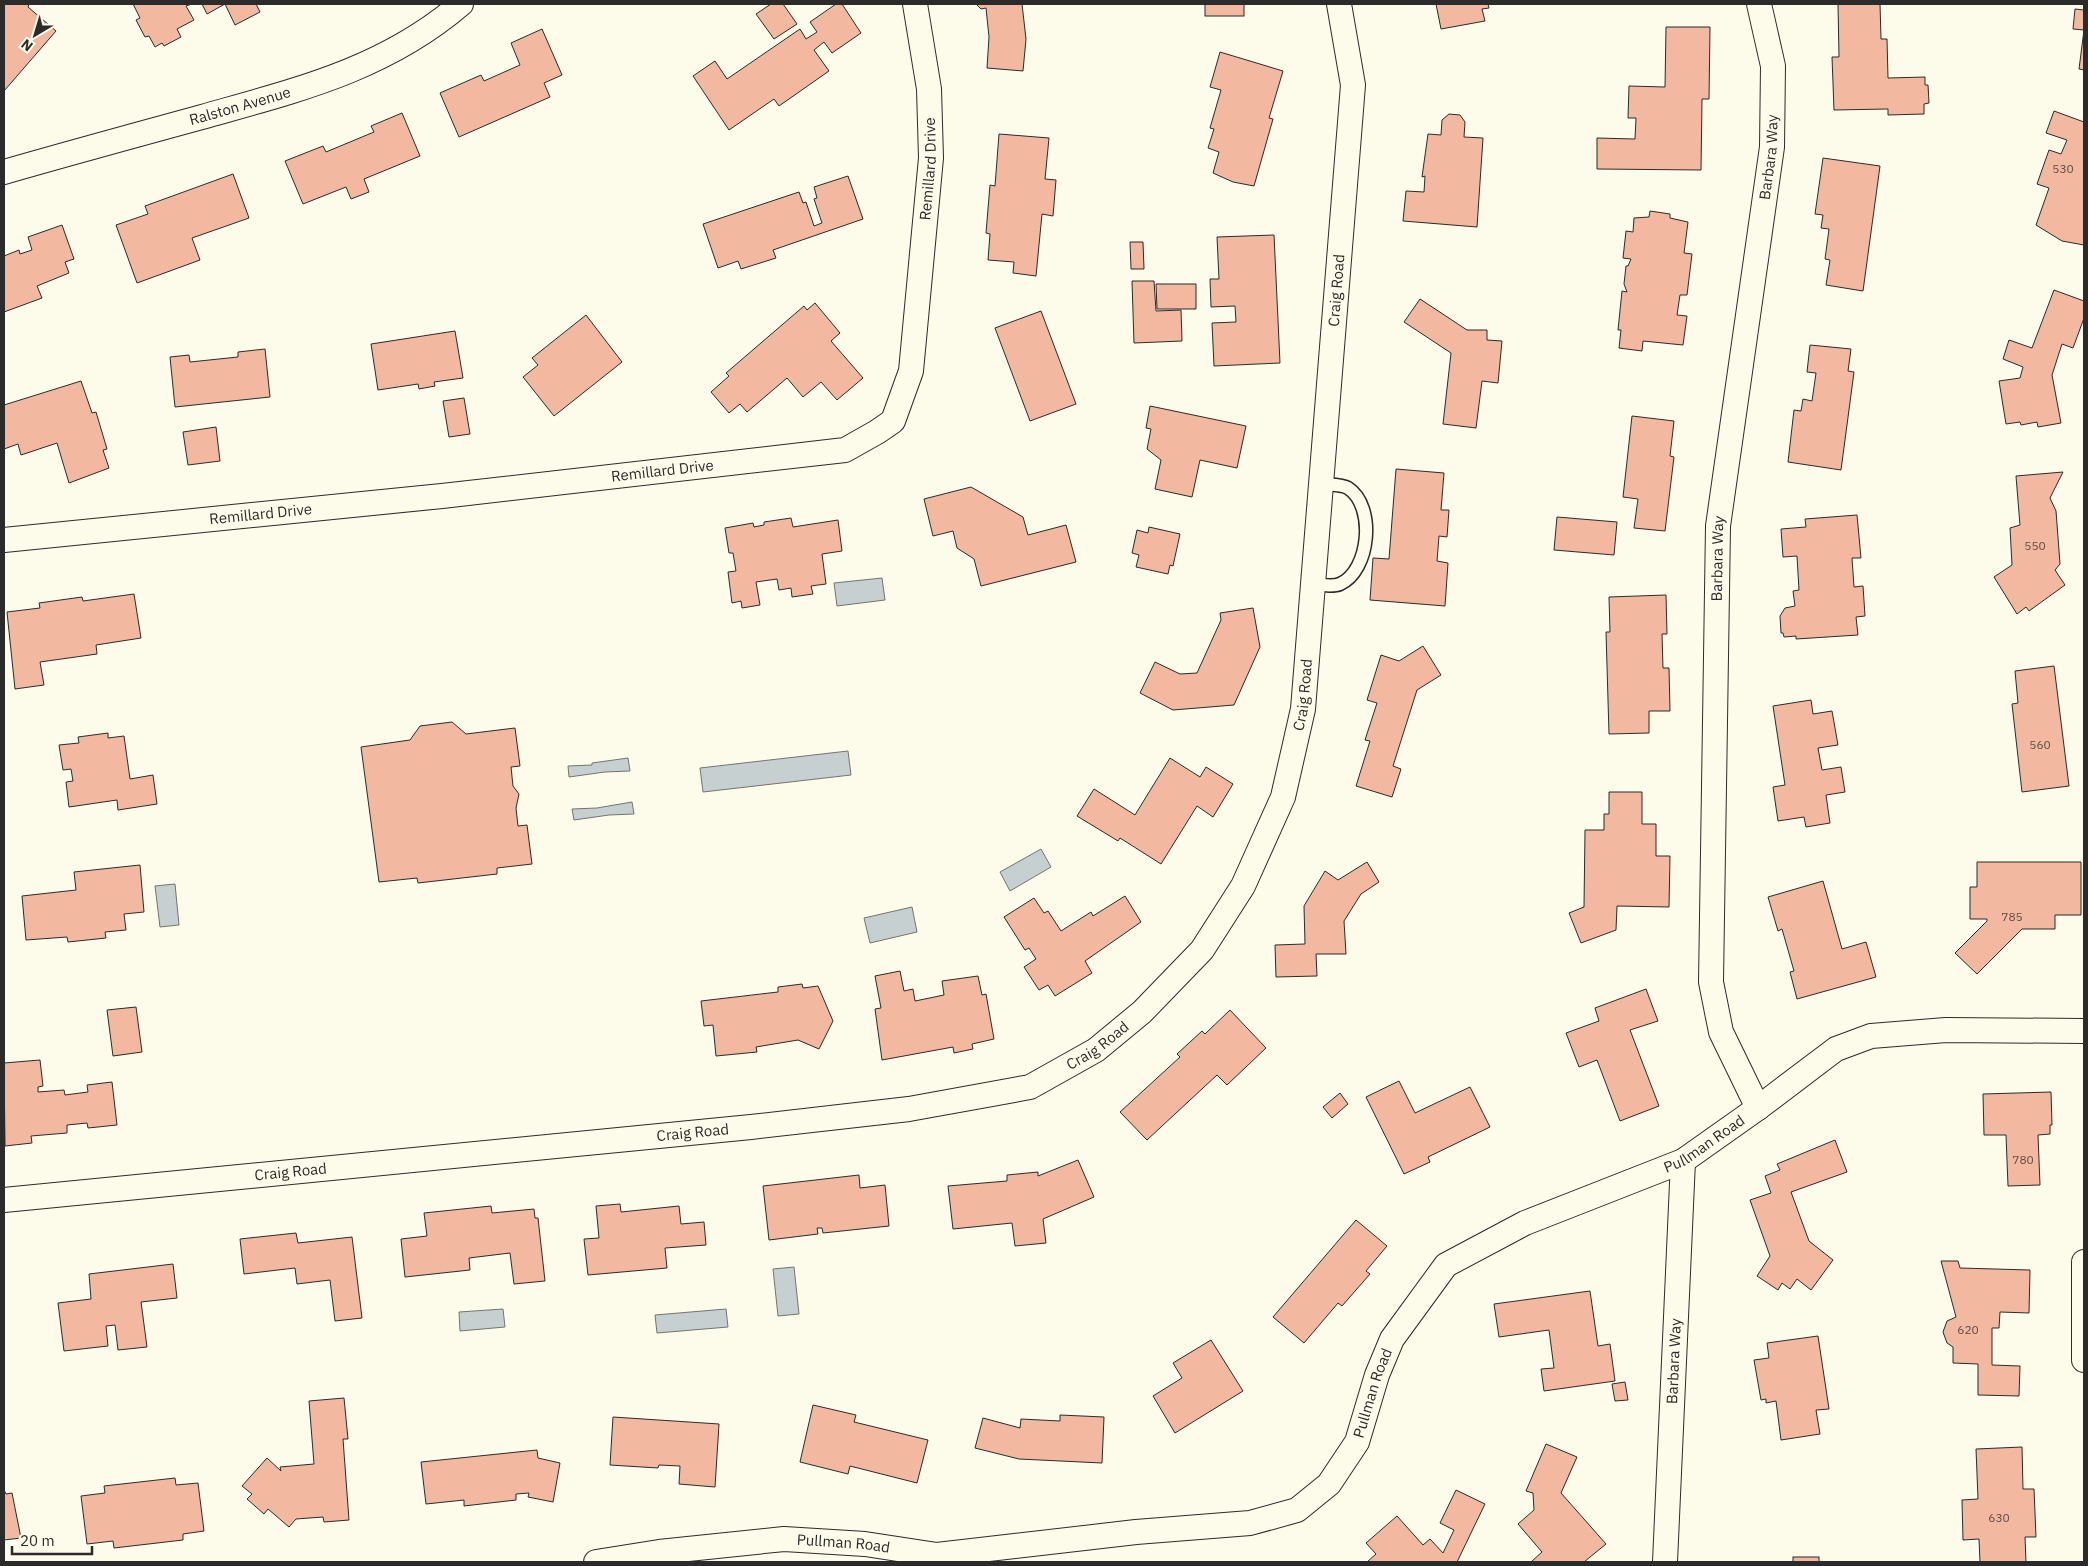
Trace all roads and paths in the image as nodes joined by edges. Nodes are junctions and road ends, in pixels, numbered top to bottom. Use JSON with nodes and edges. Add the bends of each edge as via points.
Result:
{"nodes":[{"id":1,"x":461,"y":4,"type":"edge"},
{"id":2,"x":915,"y":4,"type":"edge"},
{"id":3,"x":1340,"y":4,"type":"edge"},
{"id":4,"x":1760,"y":4,"type":"edge"},
{"id":5,"x":4,"y":172,"type":"edge"},
{"id":6,"x":1321,"y":484,"type":"junction"},
{"id":7,"x":4,"y":540,"type":"edge"},
{"id":8,"x":1313,"y":584,"type":"junction"},
{"id":9,"x":2084,"y":1031,"type":"edge"},
{"id":10,"x":1758,"y":1108,"type":"junction"},
{"id":11,"x":1683,"y":1161,"type":"junction"},
{"id":12,"x":4,"y":1200,"type":"edge"},
{"id":13,"x":2084,"y":1262,"type":"edge"},
{"id":14,"x":2084,"y":1360,"type":"edge"},
{"id":15,"x":596,"y":1562,"type":"edge"},
{"id":16,"x":1665,"y":1562,"type":"edge"}],
"edges":[{"from":1,"to":5,"type":"street","name":"Ralston Avenue","via":[[399,49],[348,73]]},
{"from":2,"to":7,"type":"street","name":"Remillard Drive","via":[[929,89],[931,158],[911,371],[893,421],[877,432],[845,450],[413,499]]},
{"from":3,"to":6,"type":"street","name":"Craig Road","via":[[1353,85]]},
{"from":4,"to":10,"type":"street","name":"Barbara Way","via":[[1773,66],[1772,147],[1718,526],[1711,982],[1720,1032]]},
{"from":6,"to":8,"type":"street","name":"Craig Road"},
{"from":6,"to":8,"type":"lane","via":[[1346,486],[1357,496],[1364,506],[1364,545],[1360,565],[1350,578],[1338,585]]},
{"from":8,"to":12,"type":"street","name":"Craig Road","via":[[1303,709],[1283,797],[1243,886],[1202,950],[1142,1012],[1096,1050],[1030,1087],[909,1109],[751,1128]]},
{"from":9,"to":10,"type":"street","name":"Pullman Road","via":[[1946,1030],[1872,1036],[1836,1049]]},
{"from":10,"to":11,"type":"street","name":"Pullman Road"},
{"from":11,"to":15,"type":"street","name":"Pullman Road","via":[[1525,1223],[1446,1265],[1392,1339],[1377,1375],[1357,1442],[1329,1484],[1297,1510],[1250,1523],[1136,1532],[937,1555],[865,1544],[784,1539]]},
{"from":11,"to":16,"type":"street","name":"Barbara Way"},
{"from":13,"to":14,"type":"street"}]}
